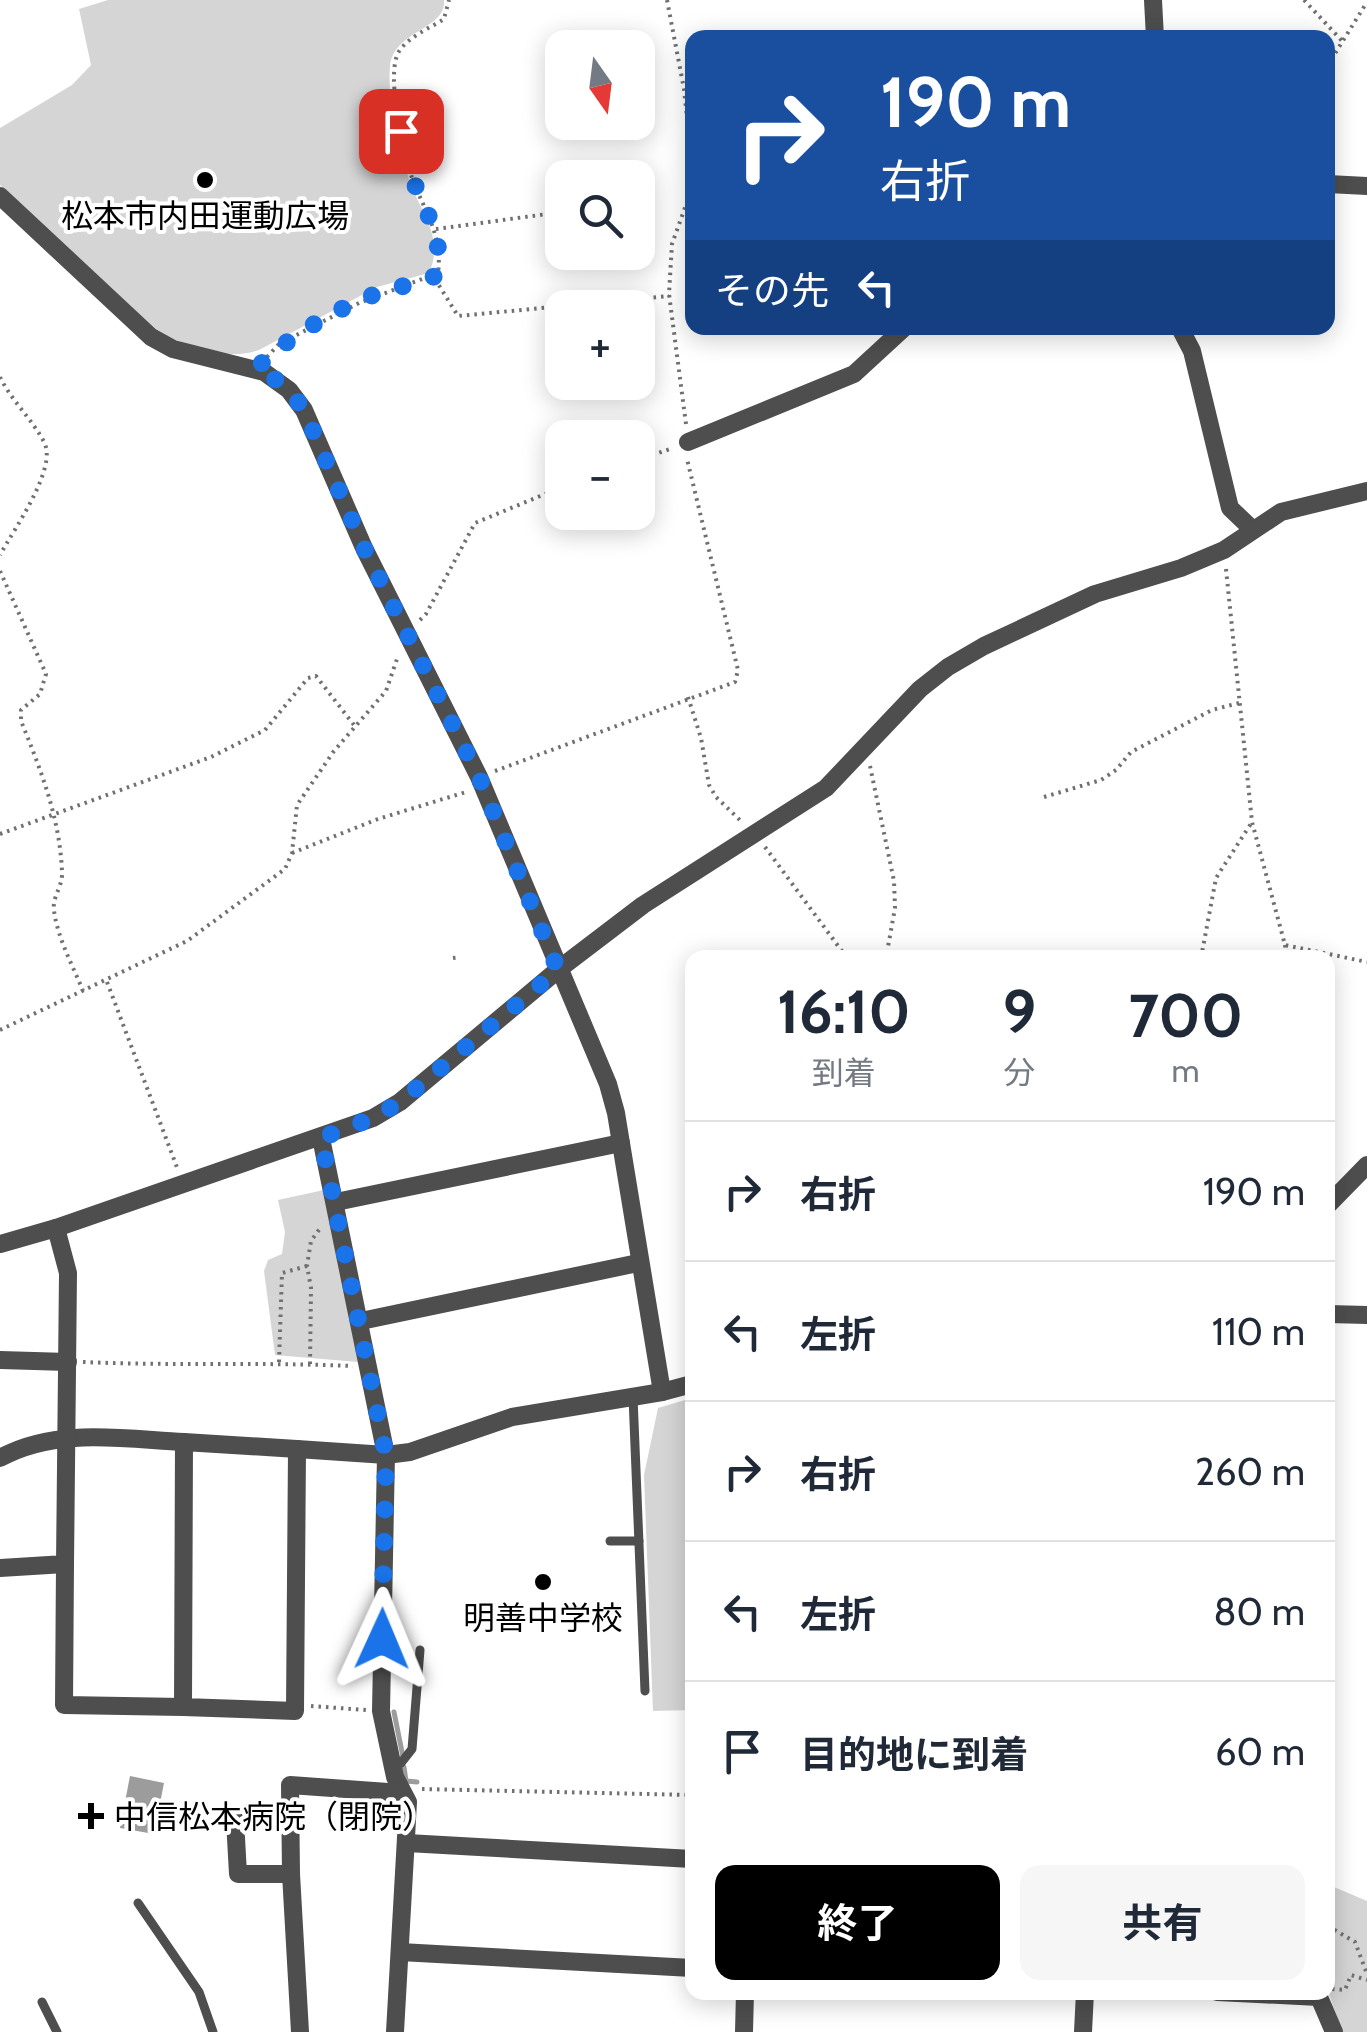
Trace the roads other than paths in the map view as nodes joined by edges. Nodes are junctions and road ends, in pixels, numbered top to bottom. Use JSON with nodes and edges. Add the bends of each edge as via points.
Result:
{"nodes":[{"id":1,"x":1153,"y":0,"type":"edge"},
{"id":2,"x":1155,"y":30,"type":"edge"},
{"id":3,"x":1335,"y":184,"type":"edge"},
{"id":4,"x":1367,"y":186,"type":"edge"},
{"id":5,"x":0,"y":196,"type":"edge"},
{"id":6,"x":896,"y":335,"type":"edge"},
{"id":7,"x":1184,"y":335,"type":"edge"},
{"id":8,"x":688,"y":442,"type":"road end"},
{"id":9,"x":1367,"y":491,"type":"edge"},
{"id":10,"x":1252,"y":529,"type":"junction"},
{"id":11,"x":558,"y":970,"type":"junction"},
{"id":12,"x":321,"y":1138,"type":"junction"},
{"id":13,"x":621,"y":1144,"type":"junction"},
{"id":14,"x":1367,"y":1164,"type":"edge"},
{"id":15,"x":1335,"y":1198,"type":"edge"},
{"id":16,"x":336,"y":1202,"type":"junction"},
{"id":17,"x":56,"y":1228,"type":"junction"},
{"id":18,"x":0,"y":1244,"type":"edge"},
{"id":19,"x":638,"y":1263,"type":"junction"},
{"id":20,"x":1335,"y":1314,"type":"edge"},
{"id":21,"x":1367,"y":1316,"type":"edge"},
{"id":22,"x":361,"y":1321,"type":"junction"},
{"id":23,"x":0,"y":1360,"type":"edge"},
{"id":24,"x":71,"y":1362,"type":"junction"},
{"id":25,"x":685,"y":1386,"type":"edge"},
{"id":26,"x":662,"y":1392,"type":"junction"},
{"id":27,"x":633,"y":1397,"type":"junction"},
{"id":28,"x":67,"y":1437,"type":"junction"},
{"id":29,"x":184,"y":1442,"type":"junction"},
{"id":30,"x":297,"y":1449,"type":"junction"},
{"id":31,"x":386,"y":1455,"type":"junction"},
{"id":32,"x":0,"y":1458,"type":"edge"},
{"id":33,"x":610,"y":1541,"type":"dead end"},
{"id":34,"x":639,"y":1541,"type":"junction"},
{"id":35,"x":66,"y":1564,"type":"junction"},
{"id":36,"x":0,"y":1568,"type":"edge"},
{"id":37,"x":420,"y":1650,"type":"dead end"},
{"id":38,"x":646,"y":1691,"type":"dead end"},
{"id":39,"x":182,"y":1708,"type":"junction"},
{"id":40,"x":397,"y":1766,"type":"junction"},
{"id":41,"x":401,"y":1791,"type":"junction"},
{"id":42,"x":289,"y":1817,"type":"junction"},
{"id":43,"x":408,"y":1843,"type":"junction"},
{"id":44,"x":685,"y":1859,"type":"edge"},
{"id":45,"x":291,"y":1874,"type":"junction"},
{"id":46,"x":138,"y":1903,"type":"dead end"},
{"id":47,"x":400,"y":1952,"type":"junction"},
{"id":48,"x":685,"y":1968,"type":"edge"},
{"id":49,"x":745,"y":2000,"type":"edge"},
{"id":50,"x":1085,"y":2000,"type":"edge"},
{"id":51,"x":1324,"y":2000,"type":"edge"},
{"id":52,"x":42,"y":2002,"type":"dead end"},
{"id":53,"x":57,"y":2032,"type":"edge"},
{"id":54,"x":212,"y":2032,"type":"edge"},
{"id":55,"x":300,"y":2032,"type":"edge"},
{"id":56,"x":395,"y":2032,"type":"edge"},
{"id":57,"x":744,"y":2032,"type":"edge"},
{"id":58,"x":1083,"y":2032,"type":"edge"},
{"id":59,"x":1334,"y":2032,"type":"edge"}],
"edges":[{"from":1,"to":2,"type":"street"},
{"from":3,"to":4,"type":"street"},
{"from":5,"to":11,"type":"street","via":[[151,337],[264,372],[290,390],[481,781]]},
{"from":6,"to":8,"type":"street","via":[[854,374]]},
{"from":7,"to":10,"type":"street","via":[[1230,508]]},
{"from":9,"to":10,"type":"street","via":[[1281,512]]},
{"from":10,"to":11,"type":"street","via":[[1224,550],[1096,594],[948,667],[826,788],[643,905]]},
{"from":11,"to":12,"type":"street","via":[[400,1102]]},
{"from":11,"to":13,"type":"street","via":[[608,1084]]},
{"from":12,"to":16,"type":"street"},
{"from":12,"to":17,"type":"street"},
{"from":13,"to":16,"type":"street"},
{"from":13,"to":19,"type":"street"},
{"from":14,"to":15,"type":"street"},
{"from":16,"to":22,"type":"street"},
{"from":17,"to":18,"type":"street"},
{"from":17,"to":24,"type":"street","via":[[68,1273]]},
{"from":19,"to":22,"type":"street"},
{"from":19,"to":26,"type":"street"},
{"from":20,"to":21,"type":"street"},
{"from":22,"to":31,"type":"street"},
{"from":23,"to":24,"type":"street"},
{"from":24,"to":28,"type":"street"},
{"from":25,"to":26,"type":"street"},
{"from":26,"to":27,"type":"street"},
{"from":27,"to":31,"type":"street","via":[[512,1417]]},
{"from":27,"to":34,"type":"lane"},
{"from":28,"to":29,"type":"street"},
{"from":28,"to":32,"type":"street","via":[[23,1445]]},
{"from":28,"to":35,"type":"street"},
{"from":29,"to":30,"type":"street"},
{"from":29,"to":39,"type":"street"},
{"from":30,"to":31,"type":"street"},
{"from":30,"to":39,"type":"street","via":[[295,1711]]},
{"from":31,"to":40,"type":"street","via":[[381,1711]]},
{"from":33,"to":34,"type":"lane"},
{"from":34,"to":38,"type":"lane"},
{"from":35,"to":36,"type":"street"},
{"from":35,"to":39,"type":"street","via":[[64,1705]]},
{"from":37,"to":40,"type":"lane","via":[[412,1749]]},
{"from":40,"to":41,"type":"street"},
{"from":41,"to":42,"type":"street","via":[[290,1784]]},
{"from":41,"to":43,"type":"street","via":[[408,1802]]},
{"from":42,"to":45,"type":"street"},
{"from":42,"to":45,"type":"street","via":[[235,1820],[238,1874]]},
{"from":43,"to":44,"type":"street"},
{"from":43,"to":47,"type":"street"},
{"from":45,"to":55,"type":"street"},
{"from":46,"to":54,"type":"lane","via":[[199,1992]]},
{"from":47,"to":48,"type":"street"},
{"from":47,"to":56,"type":"street"},
{"from":49,"to":57,"type":"street"},
{"from":50,"to":58,"type":"street"},
{"from":51,"to":59,"type":"street"},
{"from":52,"to":53,"type":"lane"}]}
